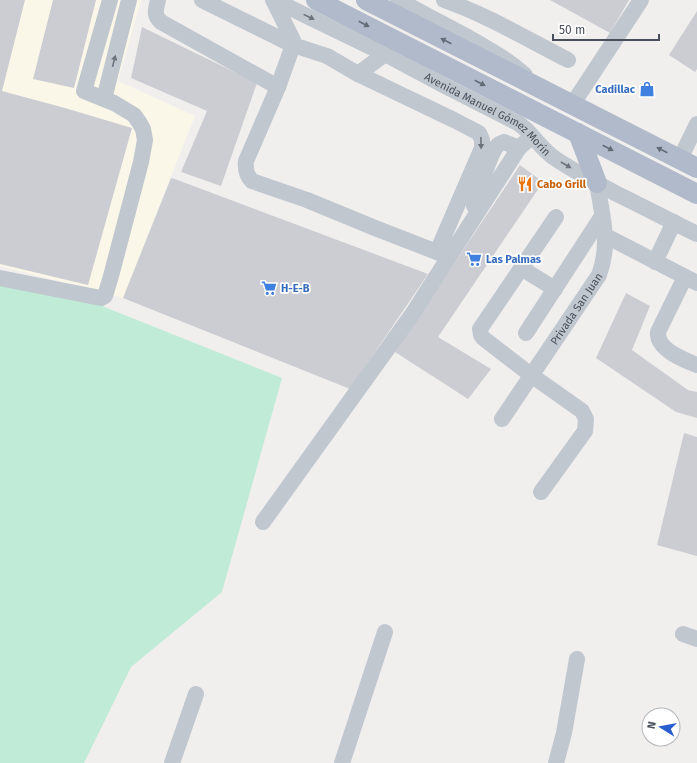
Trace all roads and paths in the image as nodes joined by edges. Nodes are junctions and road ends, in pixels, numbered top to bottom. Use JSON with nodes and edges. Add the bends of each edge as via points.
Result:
{"nodes":[{"id":1,"x":110,"y":0,"type":"edge"},
{"id":2,"x":129,"y":0,"type":"edge"},
{"id":3,"x":158,"y":0,"type":"edge"},
{"id":4,"x":202,"y":0,"type":"edge"},
{"id":5,"x":274,"y":0,"type":"edge"},
{"id":6,"x":316,"y":0,"type":"edge"},
{"id":7,"x":366,"y":0,"type":"edge"},
{"id":8,"x":398,"y":0,"type":"edge"},
{"id":9,"x":444,"y":0,"type":"edge"},
{"id":10,"x":641,"y":0,"type":"edge"},
{"id":11,"x":435,"y":19,"type":"junction"},
{"id":12,"x":293,"y":45,"type":"junction"},
{"id":13,"x":385,"y":54,"type":"junction"},
{"id":14,"x":568,"y":60,"type":"dead end"},
{"id":15,"x":358,"y":74,"type":"junction"},
{"id":16,"x":278,"y":87,"type":"junction"},
{"id":17,"x":540,"y":88,"type":"junction"},
{"id":18,"x":104,"y":99,"type":"junction"},
{"id":19,"x":572,"y":105,"type":"junction"},
{"id":20,"x":697,"y":124,"type":"edge"},
{"id":21,"x":578,"y":133,"type":"junction"},
{"id":22,"x":532,"y":136,"type":"junction"},
{"id":23,"x":689,"y":164,"type":"edge"},
{"id":24,"x":597,"y":183,"type":"junction"},
{"id":25,"x":697,"y":194,"type":"edge"},
{"id":26,"x":602,"y":216,"type":"junction"},
{"id":27,"x":556,"y":218,"type":"dead end"},
{"id":28,"x":674,"y":222,"type":"junction"},
{"id":29,"x":697,"y":234,"type":"edge"},
{"id":30,"x":606,"y":236,"type":"junction"},
{"id":31,"x":443,"y":254,"type":"junction"},
{"id":32,"x":656,"y":262,"type":"junction"},
{"id":33,"x":521,"y":268,"type":"junction"},
{"id":34,"x":0,"y":278,"type":"edge"},
{"id":35,"x":691,"y":280,"type":"edge"},
{"id":36,"x":555,"y":289,"type":"junction"},
{"id":37,"x":526,"y":333,"type":"dead end"},
{"id":38,"x":697,"y":365,"type":"edge"},
{"id":39,"x":531,"y":375,"type":"junction"},
{"id":40,"x":502,"y":419,"type":"dead end"},
{"id":41,"x":541,"y":492,"type":"dead end"},
{"id":42,"x":263,"y":522,"type":"dead end"},
{"id":43,"x":385,"y":632,"type":"dead end"},
{"id":44,"x":577,"y":659,"type":"dead end"},
{"id":45,"x":196,"y":694,"type":"dead end"},
{"id":46,"x":172,"y":763,"type":"edge"},
{"id":47,"x":342,"y":763,"type":"edge"},
{"id":48,"x":556,"y":763,"type":"edge"}],
"edges":[{"from":1,"to":18,"type":"street","via":[[84,90]]},
{"from":18,"to":2,"type":"street","one_way":true},
{"from":3,"to":16,"type":"street","via":[[156,15],[161,22]]},
{"from":4,"to":12,"type":"street"},
{"from":5,"to":12,"type":"street"},
{"from":5,"to":13,"type":"street","name":"Avenida Manuel Gómez Morín","one_way":true},
{"from":6,"to":21,"type":"main road","name":"Avenida Manuel Gómez Morín","one_way":true},
{"from":17,"to":7,"type":"main road","one_way":true},
{"from":8,"to":11,"type":"street"},
{"from":9,"to":11,"type":"street"},
{"from":9,"to":14,"type":"street","via":[[515,32]]},
{"from":10,"to":19,"type":"street"},
{"from":11,"to":17,"type":"street","via":[[505,58]]},
{"from":12,"to":15,"type":"street","via":[[327,56]]},
{"from":12,"to":16,"type":"street"},
{"from":13,"to":15,"type":"street"},
{"from":13,"to":22,"type":"street","name":"Avenida Manuel Gómez Morín","via":[[518,123]]},
{"from":15,"to":31,"type":"street","one_way":true,"via":[[479,133],[482,148]]},
{"from":16,"to":31,"type":"street","via":[[246,161],[246,174],[252,181]]},
{"from":17,"to":19,"type":"main road"},
{"from":18,"to":34,"type":"street","via":[[134,115],[145,140],[142,162],[105,296],[101,298]]},
{"from":23,"to":19,"type":"main road","one_way":true},
{"from":20,"to":23,"type":"street"},
{"from":21,"to":24,"type":"main road"},
{"from":21,"to":25,"type":"main road","name":"Avenida Manuel Gómez Morín","one_way":true},
{"from":22,"to":24,"type":"street","name":"Avenida Manuel Gómez Morín","one_way":true,"via":[[554,158]]},
{"from":22,"to":31,"type":"street","via":[[519,148],[468,227]]},
{"from":24,"to":26,"type":"street","name":"Privada San Juan"},
{"from":24,"to":28,"type":"street","name":"Avenida Manuel Gómez Morín"},
{"from":26,"to":30,"type":"street","name":"Privada San Juan"},
{"from":26,"to":36,"type":"street"},
{"from":27,"to":33,"type":"street"},
{"from":28,"to":29,"type":"street","name":"Avenida Manuel Gómez Morín"},
{"from":28,"to":32,"type":"street"},
{"from":30,"to":32,"type":"street"},
{"from":30,"to":39,"type":"street","name":"Privada San Juan","via":[[603,265],[598,275]]},
{"from":31,"to":42,"type":"street","via":[[411,316]]},
{"from":32,"to":35,"type":"street"},
{"from":33,"to":36,"type":"street"},
{"from":33,"to":39,"type":"street","via":[[481,326],[480,332],[483,338]]},
{"from":35,"to":38,"type":"street","via":[[658,332],[657,338],[670,352]]},
{"from":36,"to":37,"type":"street"},
{"from":39,"to":40,"type":"street","name":"Privada San Juan"},
{"from":39,"to":41,"type":"street","via":[[582,411],[586,419],[585,431]]},
{"from":43,"to":47,"type":"street"},
{"from":44,"to":48,"type":"street"},
{"from":45,"to":46,"type":"street"}]}
